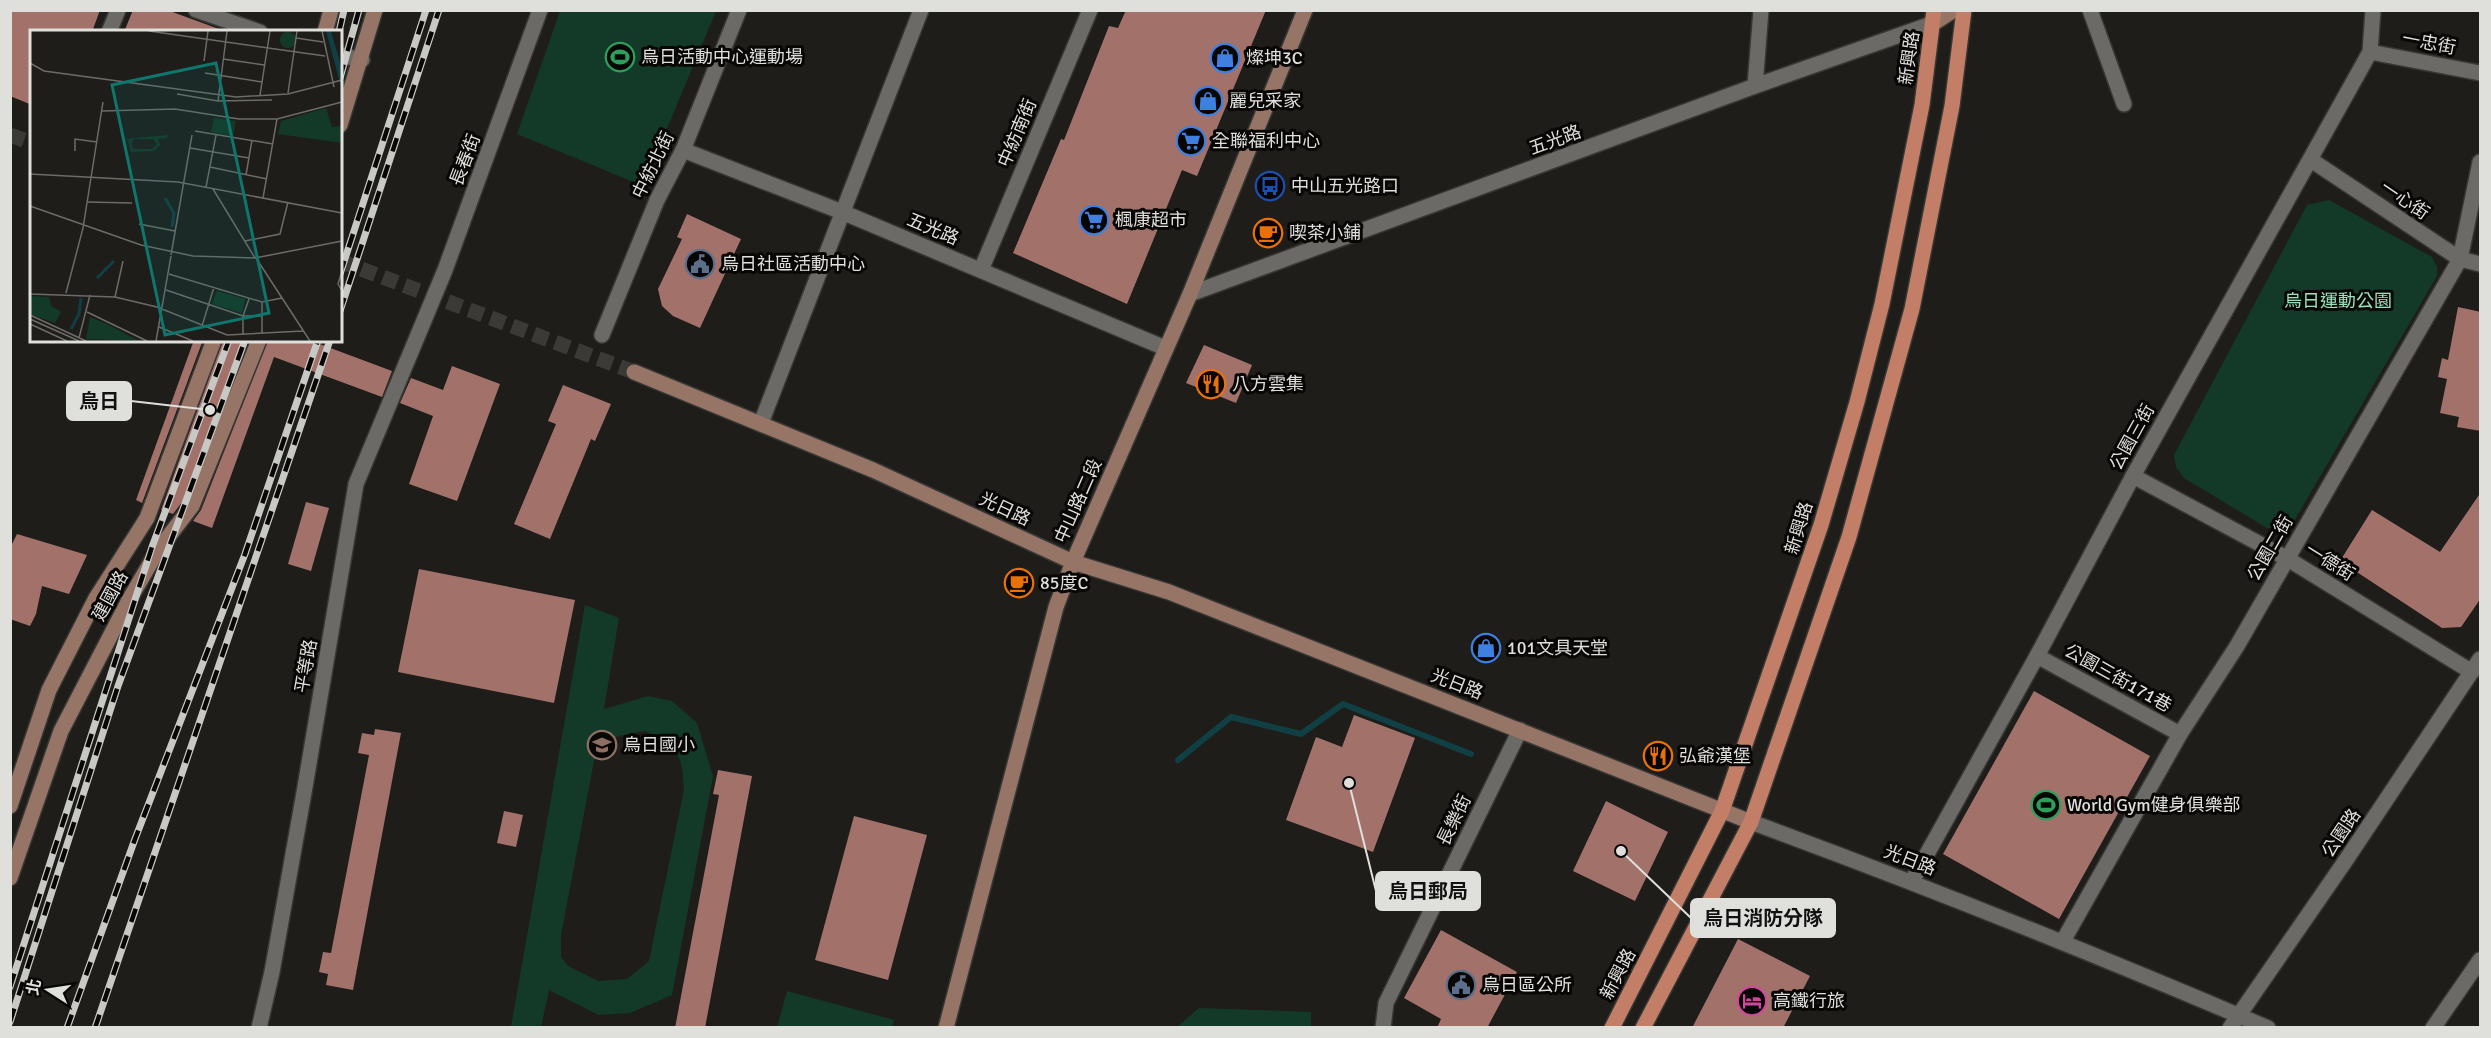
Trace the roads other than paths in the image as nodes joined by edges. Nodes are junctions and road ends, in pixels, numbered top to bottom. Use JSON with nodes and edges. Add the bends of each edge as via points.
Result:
{"nodes":[{"id":1,"x":118,"y":10,"type":"edge"},
{"id":2,"x":196,"y":10,"type":"edge"},
{"id":3,"x":331,"y":10,"type":"edge"},
{"id":4,"x":375,"y":10,"type":"edge"},
{"id":5,"x":540,"y":10,"type":"edge"},
{"id":6,"x":739,"y":10,"type":"edge"},
{"id":7,"x":921,"y":10,"type":"edge"},
{"id":8,"x":1090,"y":10,"type":"edge"},
{"id":9,"x":1305,"y":10,"type":"edge"},
{"id":10,"x":1761,"y":10,"type":"edge"},
{"id":11,"x":1954,"y":10,"type":"edge"},
{"id":12,"x":1964,"y":10,"type":"edge"},
{"id":13,"x":2090,"y":10,"type":"edge"},
{"id":14,"x":2373,"y":10,"type":"edge"},
{"id":15,"x":1937,"y":15,"type":"edge"},
{"id":16,"x":110,"y":30,"type":"edge"},
{"id":17,"x":254,"y":30,"type":"edge"},
{"id":18,"x":326,"y":30,"type":"edge"},
{"id":19,"x":2370,"y":51,"type":"junction"},
{"id":20,"x":342,"y":55,"type":"edge"},
{"id":21,"x":362,"y":60,"type":"junction"},
{"id":22,"x":2481,"y":73,"type":"edge"},
{"id":23,"x":1755,"y":86,"type":"junction"},
{"id":24,"x":2124,"y":104,"type":"dead end"},
{"id":25,"x":342,"y":119,"type":"edge"},
{"id":26,"x":683,"y":150,"type":"junction"},
{"id":27,"x":2311,"y":160,"type":"junction"},
{"id":28,"x":2481,"y":162,"type":"edge"},
{"id":29,"x":842,"y":212,"type":"junction"},
{"id":30,"x":2460,"y":259,"type":"junction"},
{"id":31,"x":2481,"y":264,"type":"edge"},
{"id":32,"x":981,"y":270,"type":"junction"},
{"id":33,"x":1190,"y":294,"type":"junction"},
{"id":34,"x":424,"y":322,"type":"joint"},
{"id":35,"x":602,"y":335,"type":"dead end"},
{"id":36,"x":213,"y":342,"type":"edge"},
{"id":37,"x":258,"y":342,"type":"edge"},
{"id":38,"x":1165,"y":348,"type":"junction"},
{"id":39,"x":634,"y":372,"type":"tunnel mouth"},
{"id":40,"x":761,"y":423,"type":"junction"},
{"id":41,"x":2133,"y":476,"type":"junction"},
{"id":42,"x":2286,"y":558,"type":"junction"},
{"id":43,"x":1073,"y":562,"type":"junction"},
{"id":44,"x":2037,"y":656,"type":"junction"},
{"id":45,"x":2476,"y":665,"type":"edge"},
{"id":46,"x":1520,"y":730,"type":"junction"},
{"id":47,"x":2180,"y":734,"type":"junction"},
{"id":48,"x":10,"y":806,"type":"edge"},
{"id":49,"x":1722,"y":811,"type":"junction"},
{"id":50,"x":1751,"y":822,"type":"junction"},
{"id":51,"x":10,"y":878,"type":"edge"},
{"id":52,"x":1912,"y":881,"type":"junction"},
{"id":53,"x":2063,"y":941,"type":"junction"},
{"id":54,"x":2481,"y":960,"type":"edge"},
{"id":55,"x":2235,"y":1022,"type":"edge"},
{"id":56,"x":260,"y":1028,"type":"edge"},
{"id":57,"x":946,"y":1028,"type":"edge"},
{"id":58,"x":1383,"y":1028,"type":"edge"},
{"id":59,"x":1611,"y":1028,"type":"edge"},
{"id":60,"x":1643,"y":1028,"type":"edge"},
{"id":61,"x":2268,"y":1028,"type":"edge"},
{"id":62,"x":2433,"y":1028,"type":"edge"}],
"edges":[{"from":1,"to":16,"type":"street"},
{"from":2,"to":17,"type":"street"},
{"from":3,"to":18,"type":"main road"},
{"from":4,"to":21,"type":"main road"},
{"from":5,"to":34,"type":"street","name":"長春街"},
{"from":6,"to":26,"type":"street","name":"中紡北街"},
{"from":7,"to":29,"type":"street"},
{"from":8,"to":32,"type":"street","name":"中紡南街"},
{"from":9,"to":33,"type":"main road","name":"中山路二段"},
{"from":10,"to":23,"type":"street"},
{"from":11,"to":15,"type":"main road","name":"五光路"},
{"from":12,"to":50,"type":"main road","via":[[1952,106],[1906,331],[1849,537]]},
{"from":13,"to":24,"type":"street"},
{"from":14,"to":19,"type":"street","name":"公園三街"},
{"from":15,"to":23,"type":"street","name":"五光路"},
{"from":15,"to":49,"type":"main road","name":"新興路","via":[[1882,304],[1857,402],[1807,568]]},
{"from":19,"to":22,"type":"street","name":"一忠街"},
{"from":19,"to":27,"type":"street","name":"公園三街"},
{"from":20,"to":21,"type":"street"},
{"from":21,"to":25,"type":"main road"},
{"from":23,"to":33,"type":"street","name":"五光路"},
{"from":26,"to":29,"type":"street","name":"五光路"},
{"from":26,"to":35,"type":"street","name":"中紡北街","via":[[657,200]]},
{"from":27,"to":30,"type":"street","name":"一心街"},
{"from":27,"to":41,"type":"street","name":"公園三街"},
{"from":28,"to":30,"type":"street","name":"公園二街"},
{"from":29,"to":32,"type":"street","name":"五光路"},
{"from":29,"to":40,"type":"street"},
{"from":30,"to":31,"type":"street","name":"一心街"},
{"from":30,"to":42,"type":"street","name":"公園二街"},
{"from":32,"to":38,"type":"street","name":"五光路"},
{"from":33,"to":38,"type":"main road","name":"中山路二段"},
{"from":34,"to":56,"type":"street","name":"平等路","via":[[356,484]]},
{"from":36,"to":48,"type":"main road","name":"建國路","via":[[147,518],[96,598],[49,690]]},
{"from":37,"to":51,"type":"main road","name":"建國路","via":[[192,506],[158,550],[61,731]]},
{"from":38,"to":43,"type":"main road","name":"中山路二段"},
{"from":39,"to":40,"type":"main road","name":"光日路"},
{"from":40,"to":43,"type":"main road","name":"光日路"},
{"from":41,"to":42,"type":"street","name":"一德街"},
{"from":41,"to":44,"type":"street","name":"公園三街"},
{"from":42,"to":45,"type":"street","name":"一德街"},
{"from":42,"to":47,"type":"street","name":"公園二街","via":[[2237,646]]},
{"from":43,"to":46,"type":"main road","name":"光日路","via":[[1169,592]]},
{"from":43,"to":57,"type":"main road","name":"中山路二段","via":[[1056,607]]},
{"from":44,"to":47,"type":"street","name":"公園三街171巷"},
{"from":44,"to":52,"type":"street","name":"公園三街"},
{"from":45,"to":55,"type":"street","name":"公園路"},
{"from":46,"to":49,"type":"main road","name":"光日路"},
{"from":46,"to":58,"type":"street","name":"長樂街","via":[[1386,1003]]},
{"from":47,"to":53,"type":"street","name":"公園二街"},
{"from":49,"to":50,"type":"main road","name":"光日路"},
{"from":49,"to":59,"type":"main road","name":"新興路"},
{"from":50,"to":52,"type":"street","name":"光日路"},
{"from":50,"to":60,"type":"main road"},
{"from":52,"to":53,"type":"street","name":"光日路"},
{"from":53,"to":55,"type":"street","name":"光日路"},
{"from":54,"to":62,"type":"street"},
{"from":55,"to":61,"type":"street","name":"光日路"}]}
